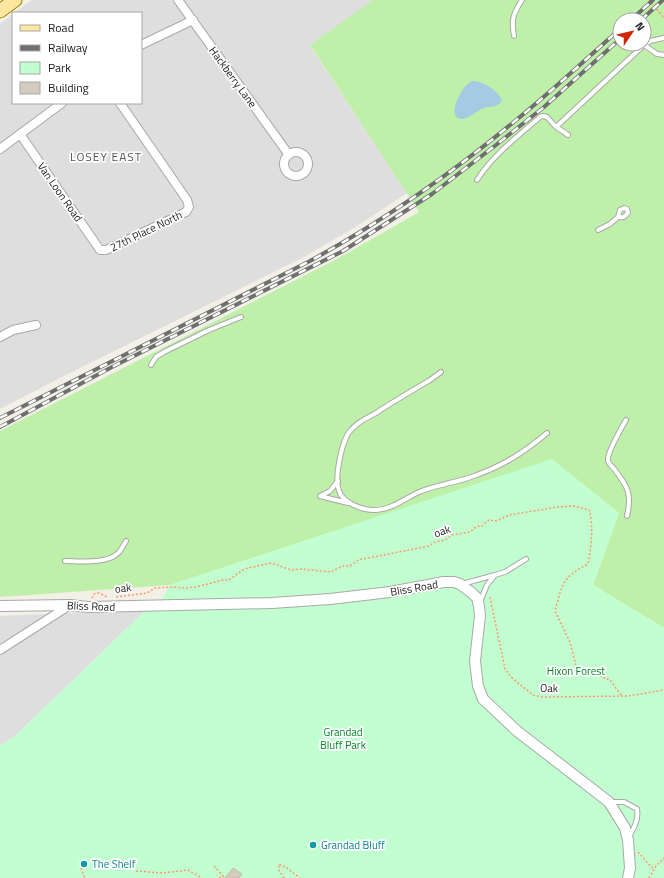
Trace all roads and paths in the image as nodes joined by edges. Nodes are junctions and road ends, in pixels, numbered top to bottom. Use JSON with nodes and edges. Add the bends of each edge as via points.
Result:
{"nodes":[{"id":1,"x":15,"y":0,"type":"edge"},
{"id":2,"x":178,"y":0,"type":"edge"},
{"id":3,"x":522,"y":0,"type":"edge"},
{"id":4,"x":649,"y":0,"type":"edge"},
{"id":5,"x":0,"y":11,"type":"edge"},
{"id":6,"x":664,"y":18,"type":"edge"},
{"id":7,"x":193,"y":20,"type":"junction"},
{"id":8,"x":514,"y":36,"type":"dead end"},
{"id":9,"x":664,"y":38,"type":"edge"},
{"id":10,"x":652,"y":41,"type":"edge"},
{"id":11,"x":142,"y":45,"type":"edge"},
{"id":12,"x":652,"y":51,"type":"edge"},
{"id":13,"x":637,"y":52,"type":"edge"},
{"id":14,"x":664,"y":55,"type":"edge"},
{"id":15,"x":61,"y":104,"type":"edge"},
{"id":16,"x":121,"y":104,"type":"edge"},
{"id":17,"x":556,"y":127,"type":"junction"},
{"id":18,"x":20,"y":134,"type":"junction"},
{"id":19,"x":568,"y":135,"type":"dead end"},
{"id":20,"x":0,"y":149,"type":"edge"},
{"id":21,"x":289,"y":155,"type":"dead end"},
{"id":22,"x":477,"y":180,"type":"dead end"},
{"id":23,"x":618,"y":217,"type":"dead end"},
{"id":24,"x":598,"y":230,"type":"dead end"},
{"id":25,"x":100,"y":250,"type":"joint"},
{"id":26,"x":241,"y":317,"type":"dead end"},
{"id":27,"x":36,"y":325,"type":"dead end"},
{"id":28,"x":0,"y":337,"type":"edge"},
{"id":29,"x":151,"y":365,"type":"dead end"},
{"id":30,"x":441,"y":372,"type":"dead end"},
{"id":31,"x":626,"y":420,"type":"dead end"},
{"id":32,"x":547,"y":433,"type":"dead end"},
{"id":33,"x":338,"y":481,"type":"junction"},
{"id":34,"x":351,"y":503,"type":"junction"},
{"id":35,"x":627,"y":516,"type":"dead end"},
{"id":36,"x":126,"y":541,"type":"dead end"},
{"id":37,"x":526,"y":559,"type":"dead end"},
{"id":38,"x":65,"y":561,"type":"dead end"},
{"id":39,"x":495,"y":575,"type":"junction"},
{"id":40,"x":460,"y":584,"type":"junction"},
{"id":41,"x":487,"y":586,"type":"junction"},
{"id":42,"x":70,"y":605,"type":"junction"},
{"id":43,"x":0,"y":606,"type":"edge"},
{"id":44,"x":479,"y":606,"type":"junction"},
{"id":45,"x":88,"y":607,"type":"junction"},
{"id":46,"x":0,"y":650,"type":"edge"},
{"id":47,"x":664,"y":690,"type":"edge"},
{"id":48,"x":622,"y":695,"type":"junction"},
{"id":49,"x":609,"y":802,"type":"junction"},
{"id":50,"x":628,"y":840,"type":"junction"},
{"id":51,"x":664,"y":858,"type":"edge"},
{"id":52,"x":214,"y":866,"type":"dead end"},
{"id":53,"x":81,"y":868,"type":"dead end"},
{"id":54,"x":654,"y":870,"type":"junction"},
{"id":55,"x":136,"y":871,"type":"dead end"},
{"id":56,"x":223,"y":876,"type":"junction"},
{"id":57,"x":85,"y":878,"type":"edge"},
{"id":58,"x":202,"y":878,"type":"edge"},
{"id":59,"x":219,"y":878,"type":"edge"},
{"id":60,"x":226,"y":878,"type":"edge"},
{"id":61,"x":284,"y":878,"type":"edge"},
{"id":62,"x":300,"y":878,"type":"edge"},
{"id":63,"x":628,"y":878,"type":"edge"},
{"id":64,"x":649,"y":878,"type":"edge"}],
"edges":[{"from":1,"to":5,"type":"main road"},
{"from":2,"to":7,"type":"street","name":"Hackberry Lane"},
{"from":3,"to":8,"type":"lane","via":[[513,16]]},
{"from":4,"to":6,"type":"path"},
{"from":7,"to":11,"type":"street"},
{"from":7,"to":21,"type":"street","name":"Hackberry Lane"},
{"from":9,"to":10,"type":"lane"},
{"from":12,"to":14,"type":"lane"},
{"from":13,"to":17,"type":"lane"},
{"from":15,"to":18,"type":"street"},
{"from":16,"to":25,"type":"street","name":"27th Place North","via":[[187,200],[189,207],[186,212],[115,247]]},
{"from":17,"to":19,"type":"lane"},
{"from":17,"to":22,"type":"lane","via":[[547,117],[540,117],[485,167]]},
{"from":18,"to":20,"type":"street"},
{"from":18,"to":25,"type":"street","name":"Van Loon Road"},
{"from":23,"to":24,"type":"lane"},
{"from":26,"to":29,"type":"lane","via":[[164,352],[156,357]]},
{"from":27,"to":28,"type":"street","via":[[13,330]]},
{"from":30,"to":33,"type":"lane","via":[[351,429],[339,460]]},
{"from":31,"to":35,"type":"lane","via":[[611,449],[608,462],[630,492]]},
{"from":32,"to":34,"type":"lane","via":[[496,467],[472,477],[419,492],[386,508],[374,510]]},
{"from":33,"to":34,"type":"lane","via":[[339,491]]},
{"from":33,"to":34,"type":"lane","via":[[330,491],[320,496]]},
{"from":36,"to":38,"type":"lane","via":[[116,555],[111,557],[92,561]]},
{"from":37,"to":39,"type":"lane"},
{"from":39,"to":40,"type":"lane"},
{"from":39,"to":41,"type":"lane"},
{"from":40,"to":44,"type":"street","via":[[477,598]]},
{"from":40,"to":45,"type":"street","name":"Bliss Road","via":[[444,582],[390,592],[272,603]]},
{"from":41,"to":44,"type":"lane"},
{"from":41,"to":48,"type":"path","name":"Oak","via":[[506,669],[524,689],[533,696],[542,697]]},
{"from":42,"to":43,"type":"street","name":"Bliss Road"},
{"from":42,"to":45,"type":"street","name":"Bliss Road"},
{"from":42,"to":46,"type":"street"},
{"from":44,"to":49,"type":"street","via":[[475,660],[478,686],[483,699],[518,731]]},
{"from":45,"to":48,"type":"path","name":"oak","via":[[94,594],[99,593],[113,598],[156,588],[196,587],[229,580],[244,569],[271,563],[291,570],[331,572],[343,566],[350,566],[358,560],[429,546],[452,535],[470,532],[489,520],[497,521],[509,515],[574,506],[589,510],[592,521],[590,554],[588,564],[578,569],[563,584],[555,611],[570,642],[576,666],[610,680]]},
{"from":47,"to":48,"type":"path","name":"Oak"},
{"from":49,"to":50,"type":"street","via":[[625,828]]},
{"from":49,"to":50,"type":"lane","via":[[624,802],[637,809],[636,825]]},
{"from":50,"to":54,"type":"path"},
{"from":50,"to":63,"type":"street"},
{"from":51,"to":54,"type":"path"},
{"from":52,"to":56,"type":"path"},
{"from":53,"to":57,"type":"path"},
{"from":54,"to":64,"type":"path"},
{"from":55,"to":58,"type":"path","via":[[162,874],[188,870]]},
{"from":56,"to":59,"type":"path"},
{"from":56,"to":60,"type":"path"},
{"from":61,"to":62,"type":"path","via":[[279,871],[279,864]]}]}
